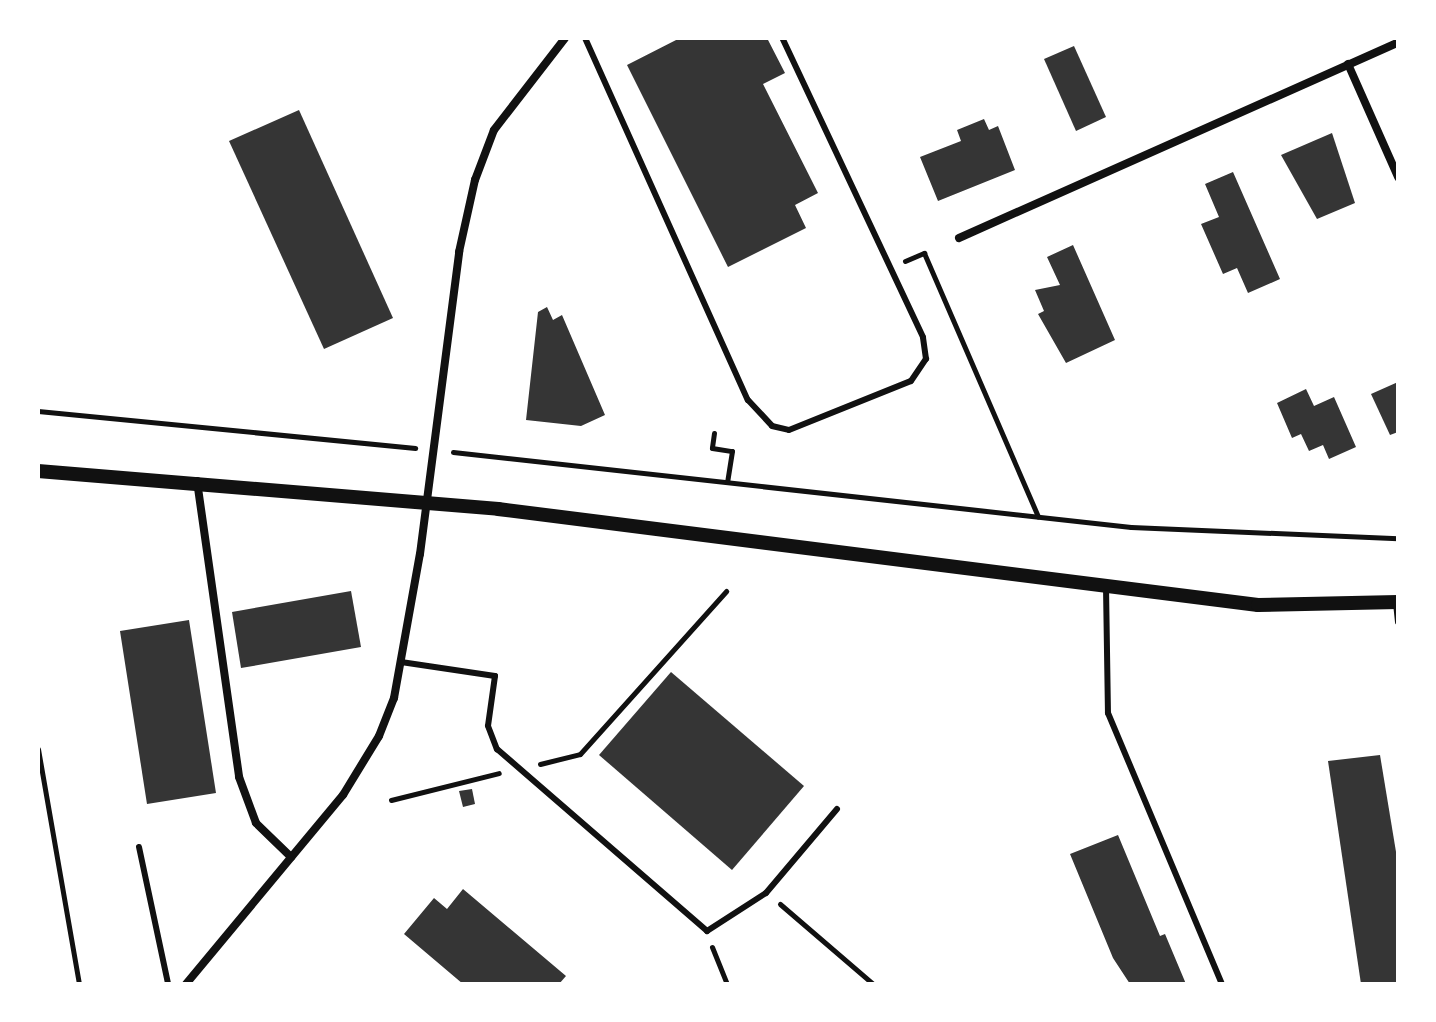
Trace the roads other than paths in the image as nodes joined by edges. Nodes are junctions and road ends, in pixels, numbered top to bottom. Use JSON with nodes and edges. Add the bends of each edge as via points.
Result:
{"nodes":[{"id":1,"x":565,"y":38,"type":"edge"},
{"id":2,"x":585,"y":38,"type":"edge"},
{"id":3,"x":782,"y":38,"type":"edge"},
{"id":4,"x":1398,"y":43,"type":"edge"},
{"id":5,"x":1348,"y":64,"type":"junction"},
{"id":6,"x":1398,"y":177,"type":"edge"},
{"id":7,"x":959,"y":238,"type":"dead end"},
{"id":8,"x":38,"y":471,"type":"edge"},
{"id":9,"x":197,"y":480,"type":"junction"},
{"id":10,"x":426,"y":502,"type":"junction"},
{"id":11,"x":1106,"y":586,"type":"junction"},
{"id":12,"x":1397,"y":602,"type":"edge"},
{"id":13,"x":1398,"y":622,"type":"edge"},
{"id":14,"x":401,"y":662,"type":"junction"},
{"id":15,"x":837,"y":809,"type":"dead end"},
{"id":16,"x":139,"y":847,"type":"dead end"},
{"id":17,"x":291,"y":857,"type":"junction"},
{"id":18,"x":168,"y":984,"type":"edge"},
{"id":19,"x":186,"y":984,"type":"edge"},
{"id":20,"x":1222,"y":984,"type":"edge"}],
"edges":[{"from":1,"to":10,"type":"street","via":[[494,130],[475,180]]},
{"from":2,"to":3,"type":"lane","via":[[748,400],[765,421],[789,430],[921,372],[923,337]]},
{"from":4,"to":5,"type":"street"},
{"from":5,"to":6,"type":"street"},
{"from":5,"to":7,"type":"street"},
{"from":8,"to":9,"type":"street"},
{"from":9,"to":10,"type":"street"},
{"from":9,"to":17,"type":"street","via":[[243,792],[256,823]]},
{"from":10,"to":11,"type":"street"},
{"from":10,"to":14,"type":"street"},
{"from":11,"to":12,"type":"street","via":[[1258,605]]},
{"from":11,"to":20,"type":"lane","via":[[1108,713]]},
{"from":12,"to":13,"type":"lane"},
{"from":14,"to":15,"type":"lane","via":[[495,676],[488,726],[515,769],[707,931],[766,893]]},
{"from":14,"to":17,"type":"street","via":[[394,698],[361,769]]},
{"from":16,"to":18,"type":"lane"},
{"from":17,"to":19,"type":"street"}]}
